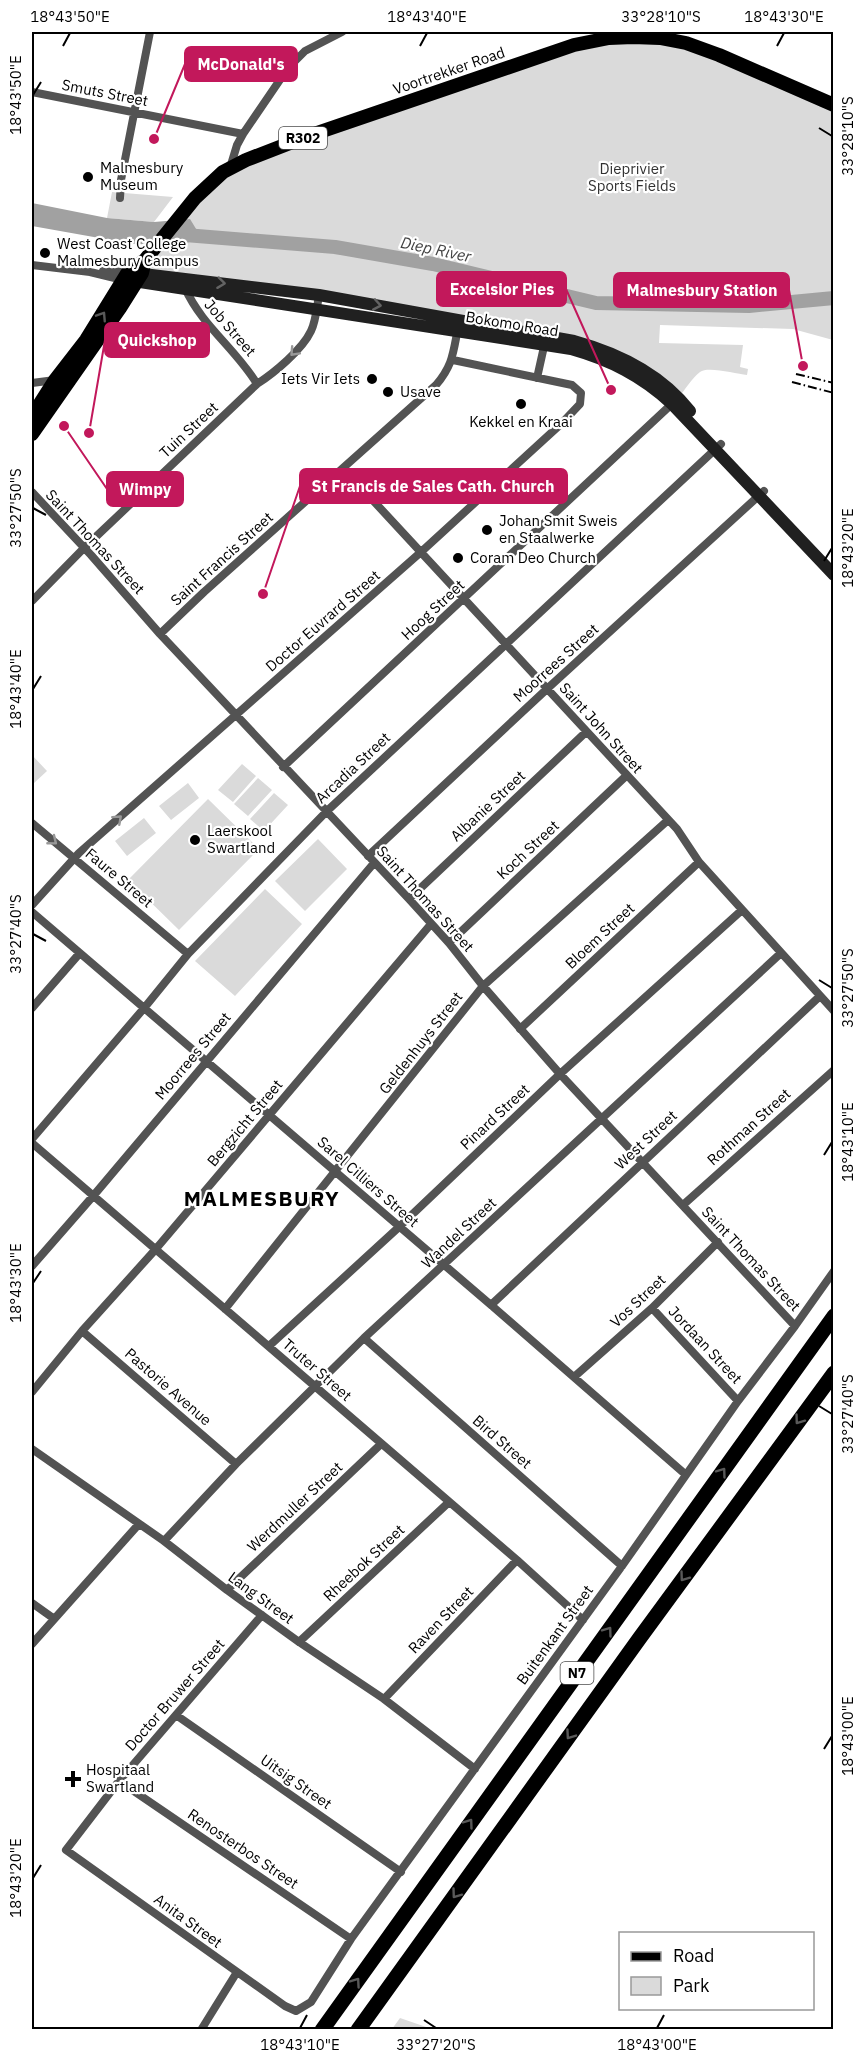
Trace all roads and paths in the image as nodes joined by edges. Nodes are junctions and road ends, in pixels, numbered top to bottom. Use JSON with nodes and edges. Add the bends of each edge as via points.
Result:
{"nodes":[{"id":1,"x":150,"y":32,"type":"edge"},
{"id":2,"x":342,"y":32,"type":"edge"},
{"id":3,"x":32,"y":92,"type":"edge"},
{"id":4,"x":834,"y":105,"type":"edge"},
{"id":5,"x":135,"y":113,"type":"junction"},
{"id":6,"x":243,"y":134,"type":"junction"},
{"id":7,"x":230,"y":168,"type":"junction"},
{"id":8,"x":120,"y":198,"type":"dead end"},
{"id":9,"x":32,"y":265,"type":"edge"},
{"id":10,"x":138,"y":270,"type":"junction"},
{"id":11,"x":185,"y":288,"type":"junction"},
{"id":12,"x":319,"y":295,"type":"junction"},
{"id":13,"x":316,"y":309,"type":"junction"},
{"id":14,"x":458,"y":325,"type":"junction"},
{"id":15,"x":545,"y":340,"type":"junction"},
{"id":16,"x":453,"y":360,"type":"junction"},
{"id":17,"x":249,"y":370,"type":"junction"},
{"id":18,"x":275,"y":372,"type":"junction"},
{"id":19,"x":537,"y":378,"type":"junction"},
{"id":20,"x":55,"y":380,"type":"junction"},
{"id":21,"x":70,"y":381,"type":"junction"},
{"id":22,"x":32,"y":383,"type":"edge"},
{"id":23,"x":257,"y":384,"type":"junction"},
{"id":24,"x":675,"y":401,"type":"junction"},
{"id":25,"x":32,"y":416,"type":"edge"},
{"id":26,"x":32,"y":434,"type":"edge"},
{"id":27,"x":718,"y":447,"type":"junction"},
{"id":28,"x":343,"y":468,"type":"junction"},
{"id":29,"x":32,"y":492,"type":"edge"},
{"id":30,"x":762,"y":494,"type":"junction"},
{"id":31,"x":84,"y":548,"type":"junction"},
{"id":32,"x":421,"y":552,"type":"junction"},
{"id":33,"x":834,"y":564,"type":"edge"},
{"id":34,"x":834,"y":575,"type":"edge"},
{"id":35,"x":464,"y":600,"type":"junction"},
{"id":36,"x":32,"y":601,"type":"edge"},
{"id":37,"x":160,"y":634,"type":"junction"},
{"id":38,"x":506,"y":644,"type":"junction"},
{"id":39,"x":548,"y":688,"type":"junction"},
{"id":40,"x":236,"y":715,"type":"junction"},
{"id":41,"x":586,"y":732,"type":"junction"},
{"id":42,"x":284,"y":767,"type":"junction"},
{"id":43,"x":626,"y":776,"type":"junction"},
{"id":44,"x":327,"y":811,"type":"junction"},
{"id":45,"x":667,"y":821,"type":"junction"},
{"id":46,"x":32,"y":823,"type":"edge"},
{"id":47,"x":74,"y":858,"type":"junction"},
{"id":48,"x":371,"y":859,"type":"junction"},
{"id":49,"x":699,"y":862,"type":"junction"},
{"id":50,"x":409,"y":899,"type":"junction"},
{"id":51,"x":32,"y":905,"type":"edge"},
{"id":52,"x":742,"y":909,"type":"junction"},
{"id":53,"x":32,"y":912,"type":"edge"},
{"id":54,"x":431,"y":924,"type":"junction"},
{"id":55,"x":449,"y":943,"type":"junction"},
{"id":56,"x":781,"y":953,"type":"junction"},
{"id":57,"x":79,"y":954,"type":"junction"},
{"id":58,"x":188,"y":954,"type":"junction"},
{"id":59,"x":483,"y":986,"type":"junction"},
{"id":60,"x":820,"y":996,"type":"junction"},
{"id":61,"x":145,"y":1007,"type":"junction"},
{"id":62,"x":32,"y":1008,"type":"edge"},
{"id":63,"x":834,"y":1011,"type":"edge"},
{"id":64,"x":520,"y":1029,"type":"junction"},
{"id":65,"x":206,"y":1062,"type":"junction"},
{"id":66,"x":834,"y":1070,"type":"edge"},
{"id":67,"x":560,"y":1074,"type":"junction"},
{"id":68,"x":270,"y":1116,"type":"junction"},
{"id":69,"x":603,"y":1119,"type":"junction"},
{"id":70,"x":32,"y":1141,"type":"edge"},
{"id":71,"x":642,"y":1162,"type":"junction"},
{"id":72,"x":336,"y":1171,"type":"junction"},
{"id":73,"x":94,"y":1195,"type":"junction"},
{"id":74,"x":683,"y":1205,"type":"junction"},
{"id":75,"x":399,"y":1227,"type":"junction"},
{"id":76,"x":718,"y":1242,"type":"junction"},
{"id":77,"x":155,"y":1250,"type":"junction"},
{"id":78,"x":32,"y":1266,"type":"edge"},
{"id":79,"x":444,"y":1266,"type":"junction"},
{"id":80,"x":834,"y":1271,"type":"edge"},
{"id":81,"x":491,"y":1305,"type":"junction"},
{"id":82,"x":652,"y":1308,"type":"junction"},
{"id":83,"x":225,"y":1309,"type":"junction"},
{"id":84,"x":834,"y":1316,"type":"edge"},
{"id":85,"x":795,"y":1326,"type":"junction"},
{"id":86,"x":82,"y":1331,"type":"junction"},
{"id":87,"x":364,"y":1338,"type":"junction"},
{"id":88,"x":269,"y":1346,"type":"junction"},
{"id":89,"x":834,"y":1373,"type":"edge"},
{"id":90,"x":574,"y":1377,"type":"junction"},
{"id":91,"x":315,"y":1385,"type":"junction"},
{"id":92,"x":32,"y":1392,"type":"edge"},
{"id":93,"x":738,"y":1401,"type":"junction"},
{"id":94,"x":381,"y":1444,"type":"junction"},
{"id":95,"x":32,"y":1449,"type":"edge"},
{"id":96,"x":236,"y":1464,"type":"junction"},
{"id":97,"x":685,"y":1474,"type":"junction"},
{"id":98,"x":448,"y":1503,"type":"junction"},
{"id":99,"x":138,"y":1525,"type":"junction"},
{"id":100,"x":164,"y":1541,"type":"junction"},
{"id":101,"x":517,"y":1560,"type":"junction"},
{"id":102,"x":622,"y":1566,"type":"junction"},
{"id":103,"x":227,"y":1590,"type":"junction"},
{"id":104,"x":32,"y":1603,"type":"edge"},
{"id":105,"x":262,"y":1615,"type":"junction"},
{"id":106,"x":53,"y":1618,"type":"junction"},
{"id":107,"x":583,"y":1620,"type":"junction"},
{"id":108,"x":299,"y":1642,"type":"junction"},
{"id":109,"x":32,"y":1644,"type":"edge"},
{"id":110,"x":384,"y":1698,"type":"junction"},
{"id":111,"x":176,"y":1715,"type":"junction"},
{"id":112,"x":475,"y":1769,"type":"junction"},
{"id":113,"x":119,"y":1781,"type":"junction"},
{"id":114,"x":66,"y":1850,"type":"joint"},
{"id":115,"x":401,"y":1872,"type":"junction"},
{"id":116,"x":351,"y":1939,"type":"junction"},
{"id":117,"x":237,"y":1972,"type":"junction"},
{"id":118,"x":296,"y":2011,"type":"joint"},
{"id":119,"x":201,"y":2030,"type":"edge"},
{"id":120,"x":322,"y":2030,"type":"edge"},
{"id":121,"x":358,"y":2030,"type":"edge"}],
"edges":[{"from":1,"to":5,"type":"street"},
{"from":2,"to":6,"type":"street","via":[[305,51],[288,68]]},
{"from":3,"to":5,"type":"street","name":"Smuts Street"},
{"from":4,"to":7,"type":"main road","name":"Voortrekker Road","number":"R302","via":[[701,47],[660,38],[609,38],[574,45],[308,136]]},
{"from":5,"to":6,"type":"street","name":"Smuts Street"},
{"from":5,"to":8,"type":"street"},
{"from":6,"to":7,"type":"street"},
{"from":7,"to":10,"type":"main road","name":"Voortrekker Road","number":"R302","via":[[203,189]]},
{"from":9,"to":10,"type":"street","via":[[90,272]]},
{"from":10,"to":11,"type":"main road","name":"Bokomo Road"},
{"from":10,"to":12,"type":"main road","name":"Bokomo Road","one_way":true},
{"from":20,"to":10,"type":"main road","name":"Voortrekker Road","number":"R302","one_way":true},
{"from":10,"to":21,"type":"main road","name":"Voortrekker Road","number":"R302"},
{"from":11,"to":13,"type":"main road","name":"Bokomo Road"},
{"from":11,"to":17,"type":"street","name":"Job Street","via":[[200,316]]},
{"from":12,"to":13,"type":"street","name":"Tuin Street"},
{"from":12,"to":14,"type":"main road","name":"Bokomo Road","one_way":true},
{"from":13,"to":14,"type":"main road","name":"Bokomo Road"},
{"from":13,"to":18,"type":"street","name":"Tuin Street","one_way":true,"via":[[312,330]]},
{"from":14,"to":15,"type":"main road","name":"Bokomo Road"},
{"from":14,"to":16,"type":"street","name":"Saint Francis Street"},
{"from":15,"to":19,"type":"street"},
{"from":15,"to":24,"type":"main road","name":"Bokomo Road","via":[[616,365]]},
{"from":16,"to":19,"type":"street"},
{"from":16,"to":28,"type":"street","name":"Saint Francis Street","via":[[436,386]]},
{"from":17,"to":18,"type":"street"},
{"from":17,"to":23,"type":"street","name":"Job Street"},
{"from":18,"to":23,"type":"street","name":"Tuin Street"},
{"from":19,"to":32,"type":"street","name":"Doctor Euvrard Street","via":[[578,389],[582,397],[576,409]]},
{"from":20,"to":21,"type":"street"},
{"from":20,"to":22,"type":"street"},
{"from":20,"to":25,"type":"main road","name":"Voortrekker Road","number":"R302"},
{"from":21,"to":26,"type":"main road","name":"Voortrekker Road","number":"R302"},
{"from":23,"to":31,"type":"street","name":"Tuin Street"},
{"from":24,"to":27,"type":"main road","name":"Bokomo Road"},
{"from":24,"to":35,"type":"street","name":"Hoog Street"},
{"from":27,"to":30,"type":"main road","name":"Bokomo Road"},
{"from":27,"to":38,"type":"street","name":"Arcadia Street"},
{"from":28,"to":32,"type":"street","name":"Saint John Street"},
{"from":28,"to":37,"type":"street","name":"Saint Francis Street"},
{"from":29,"to":31,"type":"street","name":"Saint Thomas Street"},
{"from":30,"to":33,"type":"main road","name":"Bokomo Road"},
{"from":30,"to":34,"type":"main road","name":"Bokomo Road"},
{"from":30,"to":39,"type":"street","name":"Moorrees Street"},
{"from":31,"to":36,"type":"street","name":"Tuin Street"},
{"from":31,"to":37,"type":"street","name":"Saint Thomas Street"},
{"from":32,"to":35,"type":"street","name":"Saint John Street"},
{"from":32,"to":40,"type":"street","name":"Doctor Euvrard Street"},
{"from":35,"to":38,"type":"street","name":"Saint John Street"},
{"from":35,"to":42,"type":"street","name":"Hoog Street"},
{"from":37,"to":40,"type":"street","name":"Saint Thomas Street"},
{"from":38,"to":39,"type":"street","name":"Saint John Street"},
{"from":38,"to":44,"type":"street","name":"Arcadia Street"},
{"from":39,"to":41,"type":"street","name":"Saint John Street"},
{"from":39,"to":48,"type":"street","name":"Moorrees Street"},
{"from":40,"to":42,"type":"street","name":"Saint Thomas Street"},
{"from":47,"to":40,"type":"street","name":"Doctor Euvrard Street","one_way":true},
{"from":41,"to":43,"type":"street","name":"Saint John Street"},
{"from":41,"to":50,"type":"street","name":"Albanie Street"},
{"from":42,"to":44,"type":"street","name":"Saint Thomas Street"},
{"from":43,"to":45,"type":"street","name":"Saint John Street"},
{"from":43,"to":55,"type":"street","name":"Koch Street"},
{"from":44,"to":48,"type":"street","name":"Saint Thomas Street"},
{"from":44,"to":58,"type":"street","name":"Arcadia Street"},
{"from":45,"to":49,"type":"street","name":"Saint John Street"},
{"from":45,"to":59,"type":"street","name":"Geldenhuys Street"},
{"from":46,"to":47,"type":"street","name":"Faure Street","one_way":true},
{"from":47,"to":51,"type":"street","name":"Doctor Euvrard Street"},
{"from":47,"to":58,"type":"street","name":"Faure Street"},
{"from":48,"to":50,"type":"street","name":"Saint Thomas Street"},
{"from":48,"to":65,"type":"street","name":"Moorrees Street"},
{"from":49,"to":52,"type":"street","name":"Saint John Street"},
{"from":49,"to":64,"type":"street","name":"Bloem Street"},
{"from":50,"to":54,"type":"street","name":"Saint Thomas Street"},
{"from":52,"to":56,"type":"street","name":"Saint John Street"},
{"from":52,"to":67,"type":"street","name":"Pinard Street"},
{"from":53,"to":57,"type":"street","name":"Sarel Cilliers Street"},
{"from":54,"to":55,"type":"street","name":"Saint Thomas Street"},
{"from":54,"to":68,"type":"street","name":"Bergzicht Street"},
{"from":55,"to":59,"type":"street","name":"Saint Thomas Street"},
{"from":56,"to":60,"type":"street","name":"Saint John Street"},
{"from":56,"to":69,"type":"street","name":"Wandel Street"},
{"from":57,"to":61,"type":"street","name":"Sarel Cilliers Street"},
{"from":57,"to":62,"type":"street"},
{"from":58,"to":61,"type":"street","name":"Arcadia Street"},
{"from":59,"to":64,"type":"street","name":"Saint Thomas Street"},
{"from":59,"to":72,"type":"street","name":"Geldenhuys Street"},
{"from":60,"to":63,"type":"street","name":"Saint John Street"},
{"from":60,"to":71,"type":"street","name":"West Street"},
{"from":61,"to":65,"type":"street","name":"Sarel Cilliers Street"},
{"from":61,"to":70,"type":"street","name":"Arcadia Street"},
{"from":64,"to":67,"type":"street","name":"Saint Thomas Street"},
{"from":65,"to":68,"type":"street","name":"Sarel Cilliers Street"},
{"from":65,"to":73,"type":"street","name":"Moorrees Street"},
{"from":66,"to":74,"type":"street","name":"Rothman Street"},
{"from":67,"to":69,"type":"street","name":"Saint Thomas Street"},
{"from":67,"to":75,"type":"street","name":"Pinard Street"},
{"from":68,"to":72,"type":"street","name":"Sarel Cilliers Street"},
{"from":68,"to":77,"type":"street","name":"Bergzicht Street"},
{"from":69,"to":71,"type":"street","name":"Saint Thomas Street"},
{"from":69,"to":79,"type":"street","name":"Wandel Street"},
{"from":70,"to":73,"type":"street","name":"Truter Street"},
{"from":71,"to":74,"type":"street","name":"Saint Thomas Street"},
{"from":71,"to":81,"type":"street","name":"West Street"},
{"from":72,"to":75,"type":"street","name":"Sarel Cilliers Street"},
{"from":72,"to":83,"type":"street","name":"Geldenhuys Street"},
{"from":73,"to":77,"type":"street","name":"Truter Street"},
{"from":73,"to":78,"type":"street","name":"Moorrees Street"},
{"from":74,"to":76,"type":"street","name":"Saint Thomas Street"},
{"from":75,"to":79,"type":"street","name":"Sarel Cilliers Street"},
{"from":75,"to":88,"type":"street","name":"Pinard Street"},
{"from":76,"to":82,"type":"street","name":"Vos Street"},
{"from":76,"to":85,"type":"street","name":"Saint Thomas Street"},
{"from":77,"to":83,"type":"street","name":"Truter Street"},
{"from":77,"to":86,"type":"street","name":"Bergzicht Street"},
{"from":79,"to":81,"type":"street","name":"Sarel Cilliers Street"},
{"from":79,"to":87,"type":"street","name":"Wandel Street"},
{"from":80,"to":85,"type":"street","name":"Buitenkant Street"},
{"from":81,"to":90,"type":"street","name":"Sarel Cilliers Street"},
{"from":82,"to":90,"type":"street","name":"Vos Street"},
{"from":82,"to":93,"type":"street","name":"Jordaan Street"},
{"from":83,"to":88,"type":"street","name":"Truter Street"},
{"from":120,"to":84,"type":"highway","number":"N7","one_way":true},
{"from":85,"to":93,"type":"street","name":"Buitenkant Street"},
{"from":86,"to":92,"type":"street","name":"Bergzicht Street"},
{"from":86,"to":96,"type":"street","name":"Pastorie Avenue"},
{"from":87,"to":91,"type":"street","name":"Wandel Street"},
{"from":87,"to":102,"type":"street","name":"Bird Street"},
{"from":88,"to":91,"type":"street","name":"Truter Street"},
{"from":89,"to":121,"type":"highway","number":"N7","one_way":true},
{"from":90,"to":97,"type":"street","name":"Sarel Cilliers Street"},
{"from":91,"to":94,"type":"street","name":"Truter Street"},
{"from":91,"to":96,"type":"street","name":"Wandel Street"},
{"from":93,"to":97,"type":"street","name":"Buitenkant Street"},
{"from":94,"to":98,"type":"street","name":"Truter Street"},
{"from":94,"to":103,"type":"street","name":"Werdmuller Street"},
{"from":95,"to":99,"type":"street","name":"Lang Street"},
{"from":96,"to":100,"type":"street","name":"Wandel Street"},
{"from":97,"to":102,"type":"street","name":"Buitenkant Street"},
{"from":98,"to":101,"type":"street","name":"Truter Street"},
{"from":98,"to":108,"type":"street","name":"Rheebok Street"},
{"from":99,"to":100,"type":"street","name":"Lang Street"},
{"from":99,"to":106,"type":"street"},
{"from":100,"to":103,"type":"street","name":"Lang Street"},
{"from":101,"to":107,"type":"street","name":"Truter Street"},
{"from":101,"to":110,"type":"street","name":"Raven Street"},
{"from":102,"to":107,"type":"street","name":"Buitenkant Street"},
{"from":103,"to":105,"type":"street","name":"Lang Street"},
{"from":104,"to":106,"type":"street"},
{"from":105,"to":108,"type":"street","name":"Lang Street"},
{"from":105,"to":111,"type":"street","name":"Doctor Bruwer Street"},
{"from":106,"to":109,"type":"street"},
{"from":107,"to":112,"type":"street","name":"Buitenkant Street"},
{"from":108,"to":110,"type":"street","name":"Lang Street"},
{"from":110,"to":112,"type":"street","name":"Lang Street"},
{"from":111,"to":113,"type":"street","name":"Doctor Bruwer Street"},
{"from":111,"to":115,"type":"street","name":"Uitsig Street"},
{"from":112,"to":115,"type":"street","name":"Buitenkant Street"},
{"from":113,"to":114,"type":"street","name":"Doctor Bruwer Street"},
{"from":113,"to":116,"type":"street","name":"Renosterbos Street"},
{"from":114,"to":117,"type":"street","name":"Anita Street"},
{"from":115,"to":116,"type":"street","name":"Buitenkant Street"},
{"from":116,"to":118,"type":"street","name":"Buitenkant Street","via":[[311,2002]]},
{"from":117,"to":118,"type":"street","name":"Anita Street"},
{"from":117,"to":119,"type":"street"}]}
